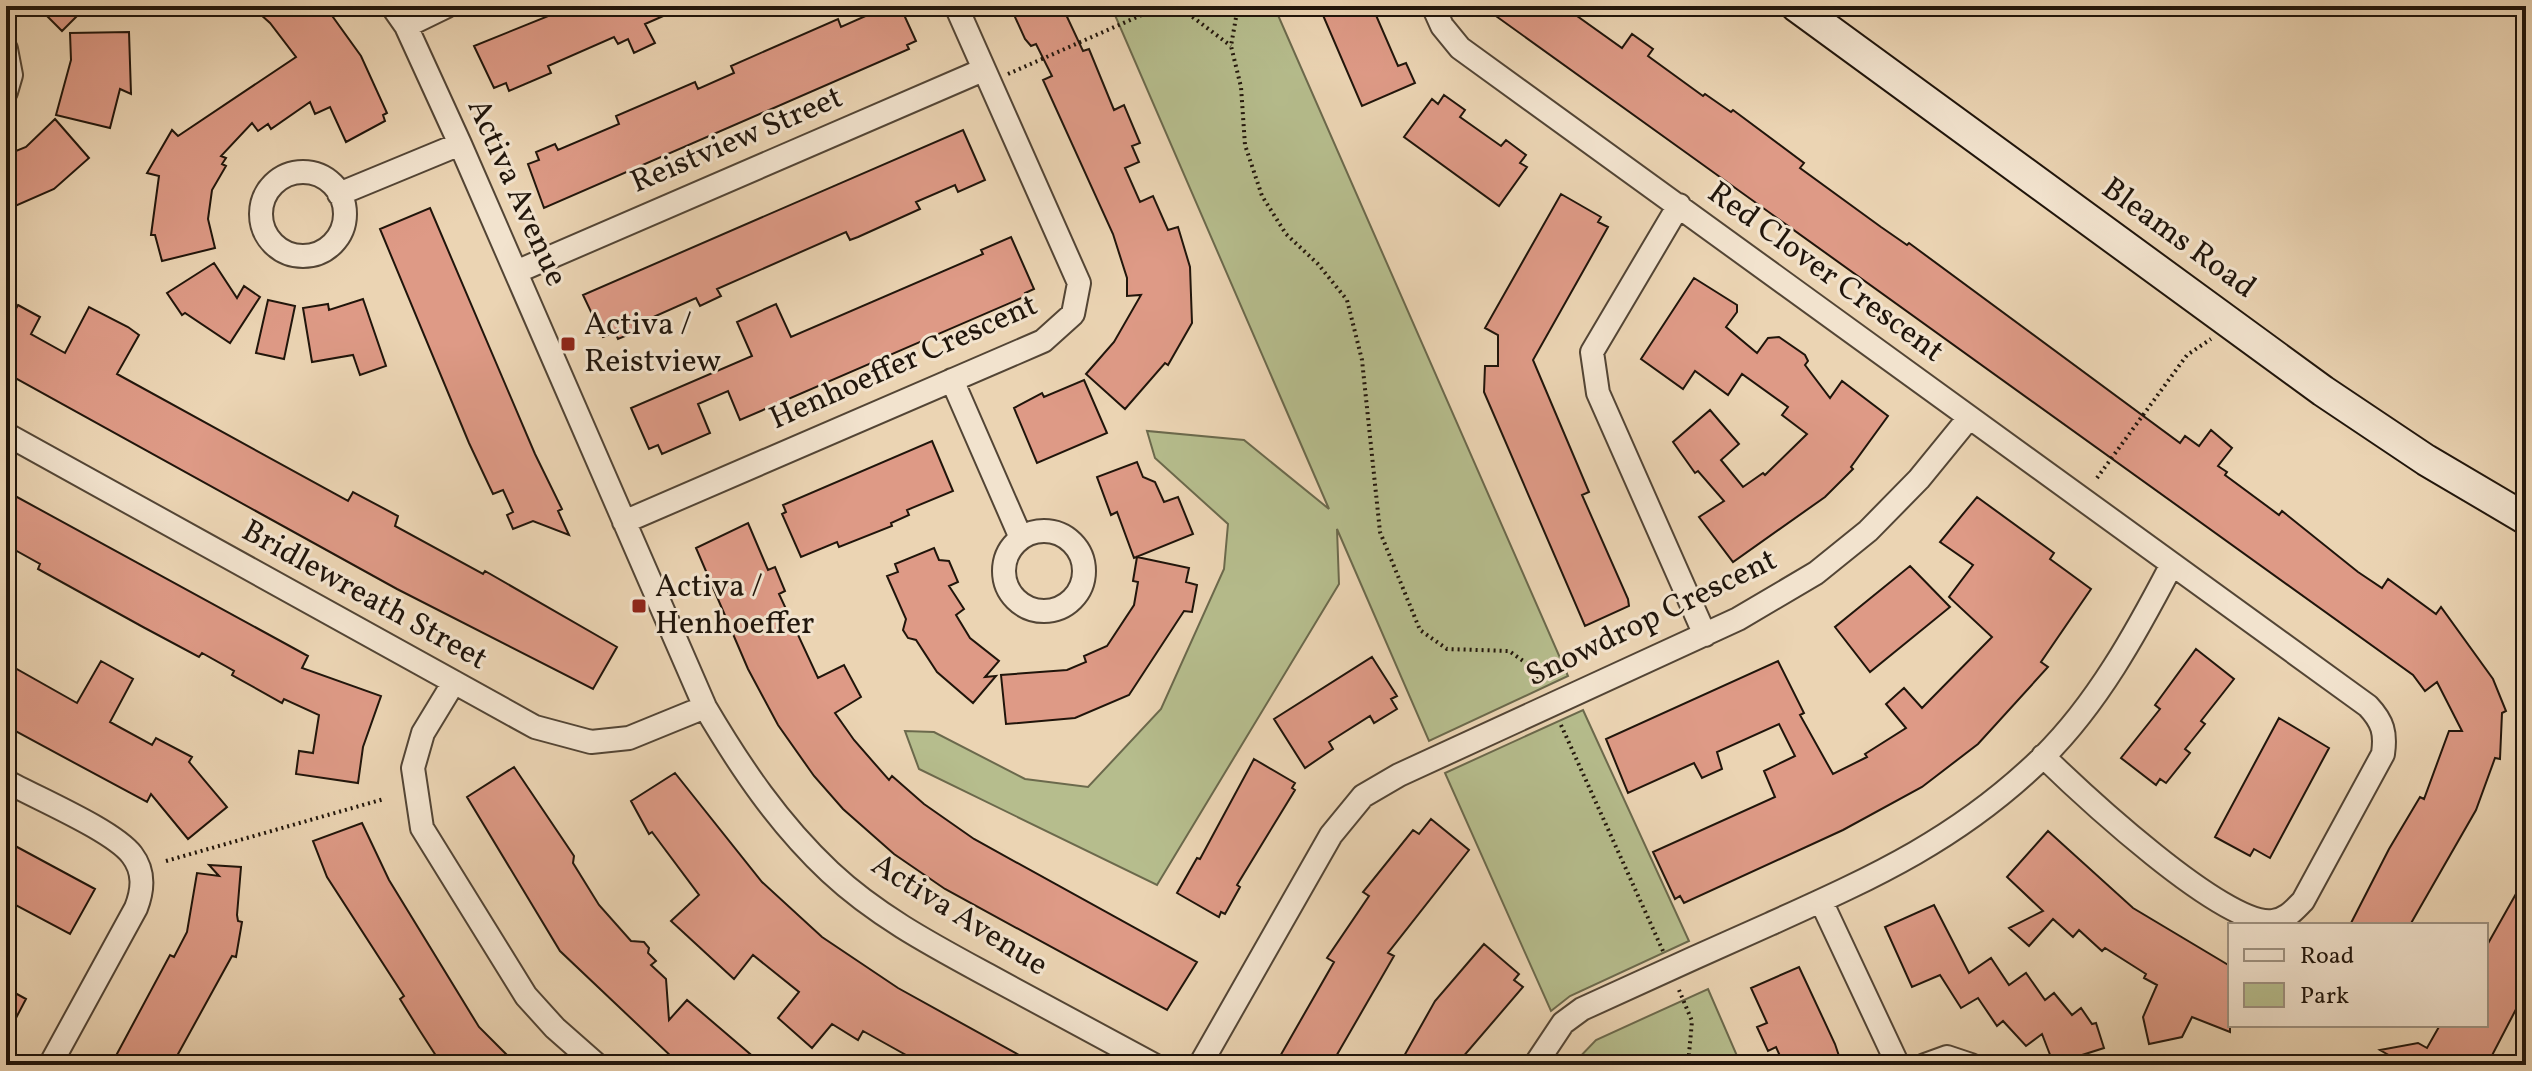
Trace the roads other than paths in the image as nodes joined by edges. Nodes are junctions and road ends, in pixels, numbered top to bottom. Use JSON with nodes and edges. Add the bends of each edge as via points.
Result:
{"nodes":[{"id":1,"x":392,"y":6,"type":"edge"},
{"id":2,"x":447,"y":6,"type":"edge"},
{"id":3,"x":956,"y":6,"type":"edge"},
{"id":4,"x":1433,"y":6,"type":"edge"},
{"id":5,"x":1796,"y":6,"type":"edge"},
{"id":6,"x":406,"y":26,"type":"junction"},
{"id":7,"x":6,"y":49,"type":"edge"},
{"id":8,"x":985,"y":76,"type":"junction"},
{"id":9,"x":6,"y":92,"type":"edge"},
{"id":10,"x":460,"y":144,"type":"junction"},
{"id":11,"x":339,"y":194,"type":"dead end"},
{"id":12,"x":1679,"y":205,"type":"junction"},
{"id":13,"x":516,"y":272,"type":"junction"},
{"id":14,"x":952,"y":380,"type":"junction"},
{"id":15,"x":1968,"y":419,"type":"junction"},
{"id":16,"x":6,"y":434,"type":"edge"},
{"id":17,"x":2526,"y":519,"type":"edge"},
{"id":18,"x":624,"y":522,"type":"junction"},
{"id":19,"x":1021,"y":538,"type":"dead end"},
{"id":20,"x":2171,"y":566,"type":"junction"},
{"id":21,"x":1705,"y":635,"type":"junction"},
{"id":22,"x":454,"y":682,"type":"junction"},
{"id":23,"x":705,"y":707,"type":"junction"},
{"id":24,"x":2043,"y":756,"type":"junction"},
{"id":25,"x":6,"y":781,"type":"edge"},
{"id":26,"x":1821,"y":901,"type":"junction"},
{"id":27,"x":50,"y":1065,"type":"edge"},
{"id":28,"x":597,"y":1065,"type":"edge"},
{"id":29,"x":1154,"y":1065,"type":"edge"},
{"id":30,"x":1200,"y":1065,"type":"edge"},
{"id":31,"x":1535,"y":1065,"type":"edge"},
{"id":32,"x":1898,"y":1065,"type":"edge"},
{"id":33,"x":1925,"y":1065,"type":"edge"},
{"id":34,"x":1971,"y":1065,"type":"edge"}],
"edges":[{"from":1,"to":6,"type":"street","name":"Activa Avenue"},
{"from":2,"to":6,"type":"street"},
{"from":3,"to":8,"type":"street","name":"Henhoeffer Crescent"},
{"from":4,"to":12,"type":"street","via":[[1460,48]]},
{"from":5,"to":17,"type":"main road","name":"Bleams Road","via":[[2323,391]]},
{"from":6,"to":10,"type":"street","name":"Activa Avenue"},
{"from":7,"to":9,"type":"street","via":[[11,75]]},
{"from":8,"to":13,"type":"street","name":"Reistview Street"},
{"from":8,"to":14,"type":"street","name":"Henhoeffer Crescent","via":[[1079,283],[1078,300],[1063,327],[1043,341]]},
{"from":10,"to":11,"type":"street"},
{"from":10,"to":13,"type":"street","name":"Activa Avenue"},
{"from":12,"to":15,"type":"street","name":"Red Clover Crescent"},
{"from":12,"to":21,"type":"street","name":"Red Clover Crescent","via":[[1592,352],[1592,370]]},
{"from":13,"to":18,"type":"street","name":"Activa Avenue"},
{"from":14,"to":18,"type":"street","name":"Henhoeffer Crescent"},
{"from":14,"to":19,"type":"street"},
{"from":15,"to":20,"type":"street"},
{"from":15,"to":21,"type":"street","name":"Snowdrop Crescent","via":[[1868,531],[1816,573]]},
{"from":16,"to":22,"type":"street","name":"Bridlewreath Street"},
{"from":18,"to":23,"type":"street","name":"Activa Avenue"},
{"from":20,"to":24,"type":"street","via":[[2085,708]]},
{"from":20,"to":24,"type":"street","via":[[2380,718],[2386,736],[2383,754],[2303,901],[2290,915],[2272,921],[2252,918],[2159,861]]},
{"from":21,"to":30,"type":"street","name":"Snowdrop Crescent","via":[[1363,796],[1331,835]]},
{"from":22,"to":23,"type":"street","name":"Bridlewreath Street","via":[[535,727],[591,742],[629,738]]},
{"from":22,"to":28,"type":"street","via":[[423,733],[413,768],[422,828],[526,996]]},
{"from":23,"to":29,"type":"street","name":"Activa Avenue","via":[[743,771],[784,824],[879,912]]},
{"from":24,"to":26,"type":"street","via":[[1970,820],[1908,860]]},
{"from":25,"to":27,"type":"street","via":[[116,841],[141,871],[143,890],[136,908]]},
{"from":26,"to":31,"type":"street","via":[[1582,1009],[1563,1023]]},
{"from":26,"to":32,"type":"street"},
{"from":33,"to":34,"type":"street","via":[[1947,1057]]}]}
